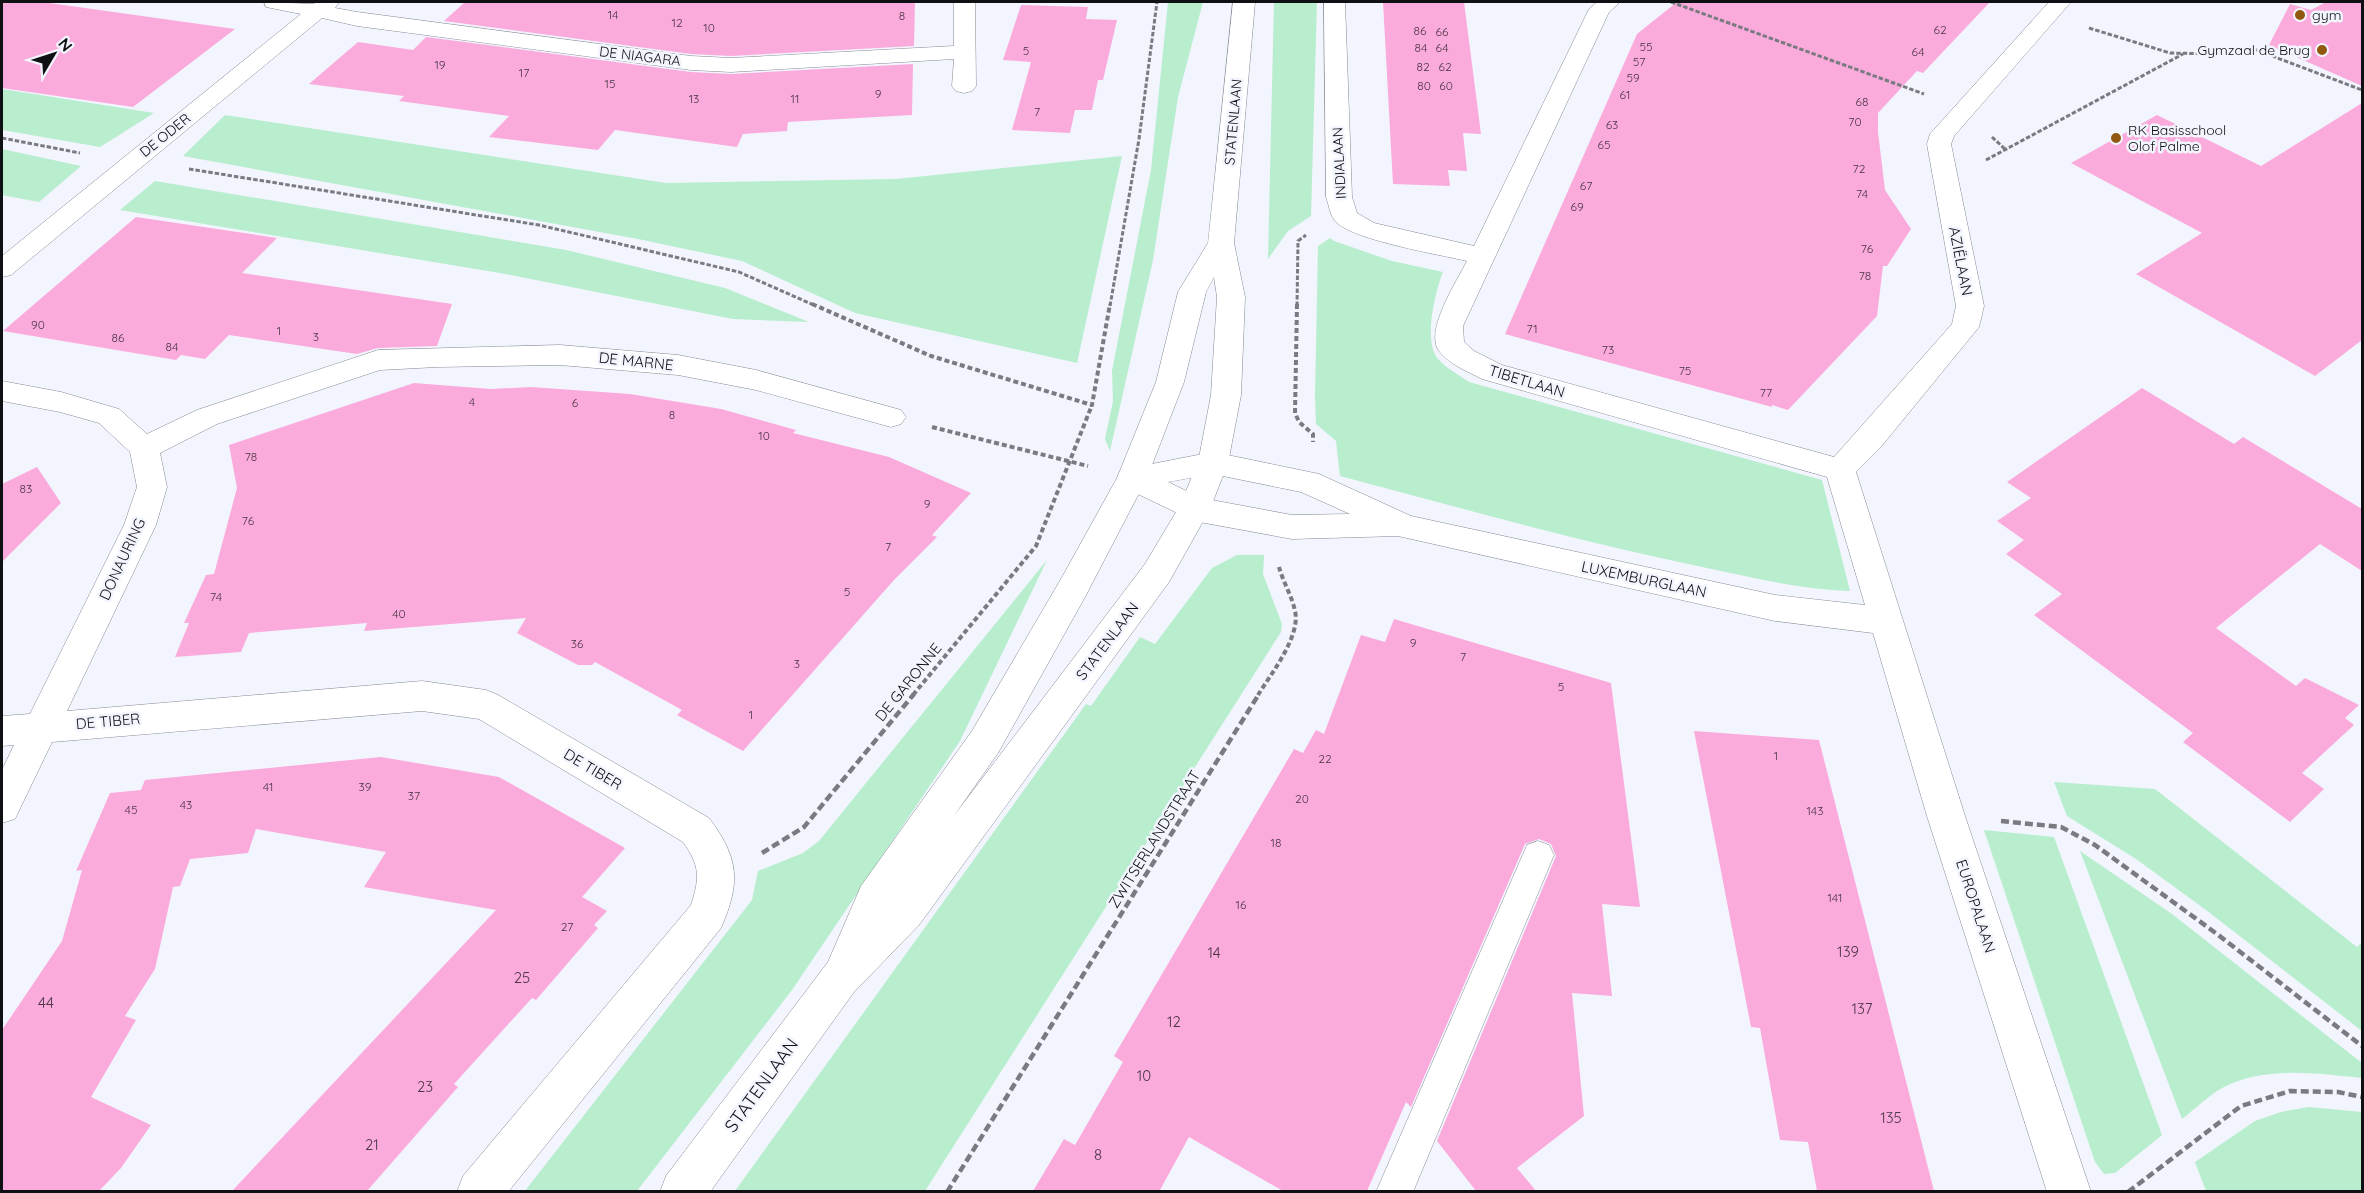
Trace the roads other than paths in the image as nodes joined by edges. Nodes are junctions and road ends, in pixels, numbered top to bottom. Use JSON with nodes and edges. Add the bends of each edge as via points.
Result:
{"nodes":[{"id":1,"x":274,"y":2,"type":"edge"},
{"id":2,"x":965,"y":2,"type":"edge"},
{"id":3,"x":1244,"y":2,"type":"edge"},
{"id":4,"x":1334,"y":2,"type":"edge"},
{"id":5,"x":1610,"y":2,"type":"edge"},
{"id":6,"x":323,"y":6,"type":"edge"},
{"id":7,"x":2054,"y":8,"type":"edge"},
{"id":8,"x":965,"y":52,"type":"junction"},
{"id":9,"x":964,"y":86,"type":"dead end"},
{"id":10,"x":1221,"y":243,"type":"junction"},
{"id":11,"x":1482,"y":256,"type":"junction"},
{"id":12,"x":2,"y":269,"type":"edge"},
{"id":13,"x":2,"y":391,"type":"edge"},
{"id":14,"x":891,"y":417,"type":"road end"},
{"id":15,"x":144,"y":448,"type":"junction"},
{"id":16,"x":1214,"y":463,"type":"junction"},
{"id":17,"x":1840,"y":470,"type":"junction"},
{"id":18,"x":1132,"y":478,"type":"junction"},
{"id":19,"x":1194,"y":508,"type":"junction"},
{"id":20,"x":1404,"y":526,"type":"junction"},
{"id":21,"x":1885,"y":621,"type":"junction"},
{"id":22,"x":41,"y":727,"type":"junction"},
{"id":23,"x":2,"y":730,"type":"edge"},
{"id":24,"x":2,"y":807,"type":"edge"},
{"id":25,"x":1538,"y":855,"type":"dead end"},
{"id":26,"x":840,"y":978,"type":"junction"},
{"id":27,"x":479,"y":1191,"type":"edge"},
{"id":28,"x":682,"y":1191,"type":"edge"},
{"id":29,"x":1394,"y":1191,"type":"edge"},
{"id":30,"x":2069,"y":1191,"type":"edge"}],
"edges":[{"from":1,"to":6,"type":"street","name":"DE NIAGARA"},
{"from":2,"to":8,"type":"street"},
{"from":3,"to":10,"type":"street","name":"STATENLAAN"},
{"from":4,"to":11,"type":"street","name":"INDIALAAN","via":[[1339,197],[1345,217],[1366,229]]},
{"from":5,"to":11,"type":"street","name":"TIBETLAAN","via":[[1600,9]]},
{"from":6,"to":8,"type":"street","name":"DE NIAGARA","via":[[357,19],[721,65]]},
{"from":6,"to":12,"type":"street","name":"DE ODER"},
{"from":7,"to":17,"type":"street","name":"AZIËLAAN","via":[[1942,134],[1939,144],[1970,306],[1965,327]]},
{"from":8,"to":9,"type":"street"},
{"from":10,"to":16,"type":"street","name":"STATENLAAN","via":[[1231,297],[1226,395]]},
{"from":10,"to":18,"type":"street","name":"STATENLAAN","via":[[1192,292],[1170,382]]},
{"from":11,"to":17,"type":"street","name":"TIBETLAAN","via":[[1449,326],[1450,345],[1464,358],[1491,372]]},
{"from":13,"to":15,"type":"street","via":[[109,416]]},
{"from":14,"to":15,"type":"street","name":"DE MARNE","via":[[756,380],[678,365],[560,355],[437,357],[378,360],[207,417]]},
{"from":15,"to":22,"type":"street","name":"DONAURING","via":[[152,487],[140,525]]},
{"from":16,"to":18,"type":"street","name":"LUXEMBURGLAAN"},
{"from":16,"to":19,"type":"street","name":"STATENLAAN"},
{"from":16,"to":20,"type":"street","name":"LUXEMBURGLAAN","via":[[1308,482]]},
{"from":17,"to":21,"type":"street"},
{"from":18,"to":19,"type":"street","name":"LUXEMBURGLAAN"},
{"from":18,"to":26,"type":"street","name":"STATENLAAN","via":[[986,742],[875,899]]},
{"from":19,"to":20,"type":"street","name":"LUXEMBURGLAAN","via":[[1292,527]]},
{"from":19,"to":26,"type":"street","name":"STATENLAAN","via":[[1157,573],[906,912]]},
{"from":20,"to":21,"type":"street","name":"LUXEMBURGLAAN","via":[[1775,608]]},
{"from":21,"to":30,"type":"street","name":"EUROPALAAN"},
{"from":22,"to":23,"type":"street","name":"DE TIBER"},
{"from":22,"to":24,"type":"street","name":"DONAURING"},
{"from":22,"to":27,"type":"street","name":"DE TIBER","via":[[422,696],[486,705],[696,830],[713,852],[718,880],[707,915]]},
{"from":25,"to":29,"type":"lane"},
{"from":26,"to":28,"type":"street","name":"STATENLAAN"}]}
